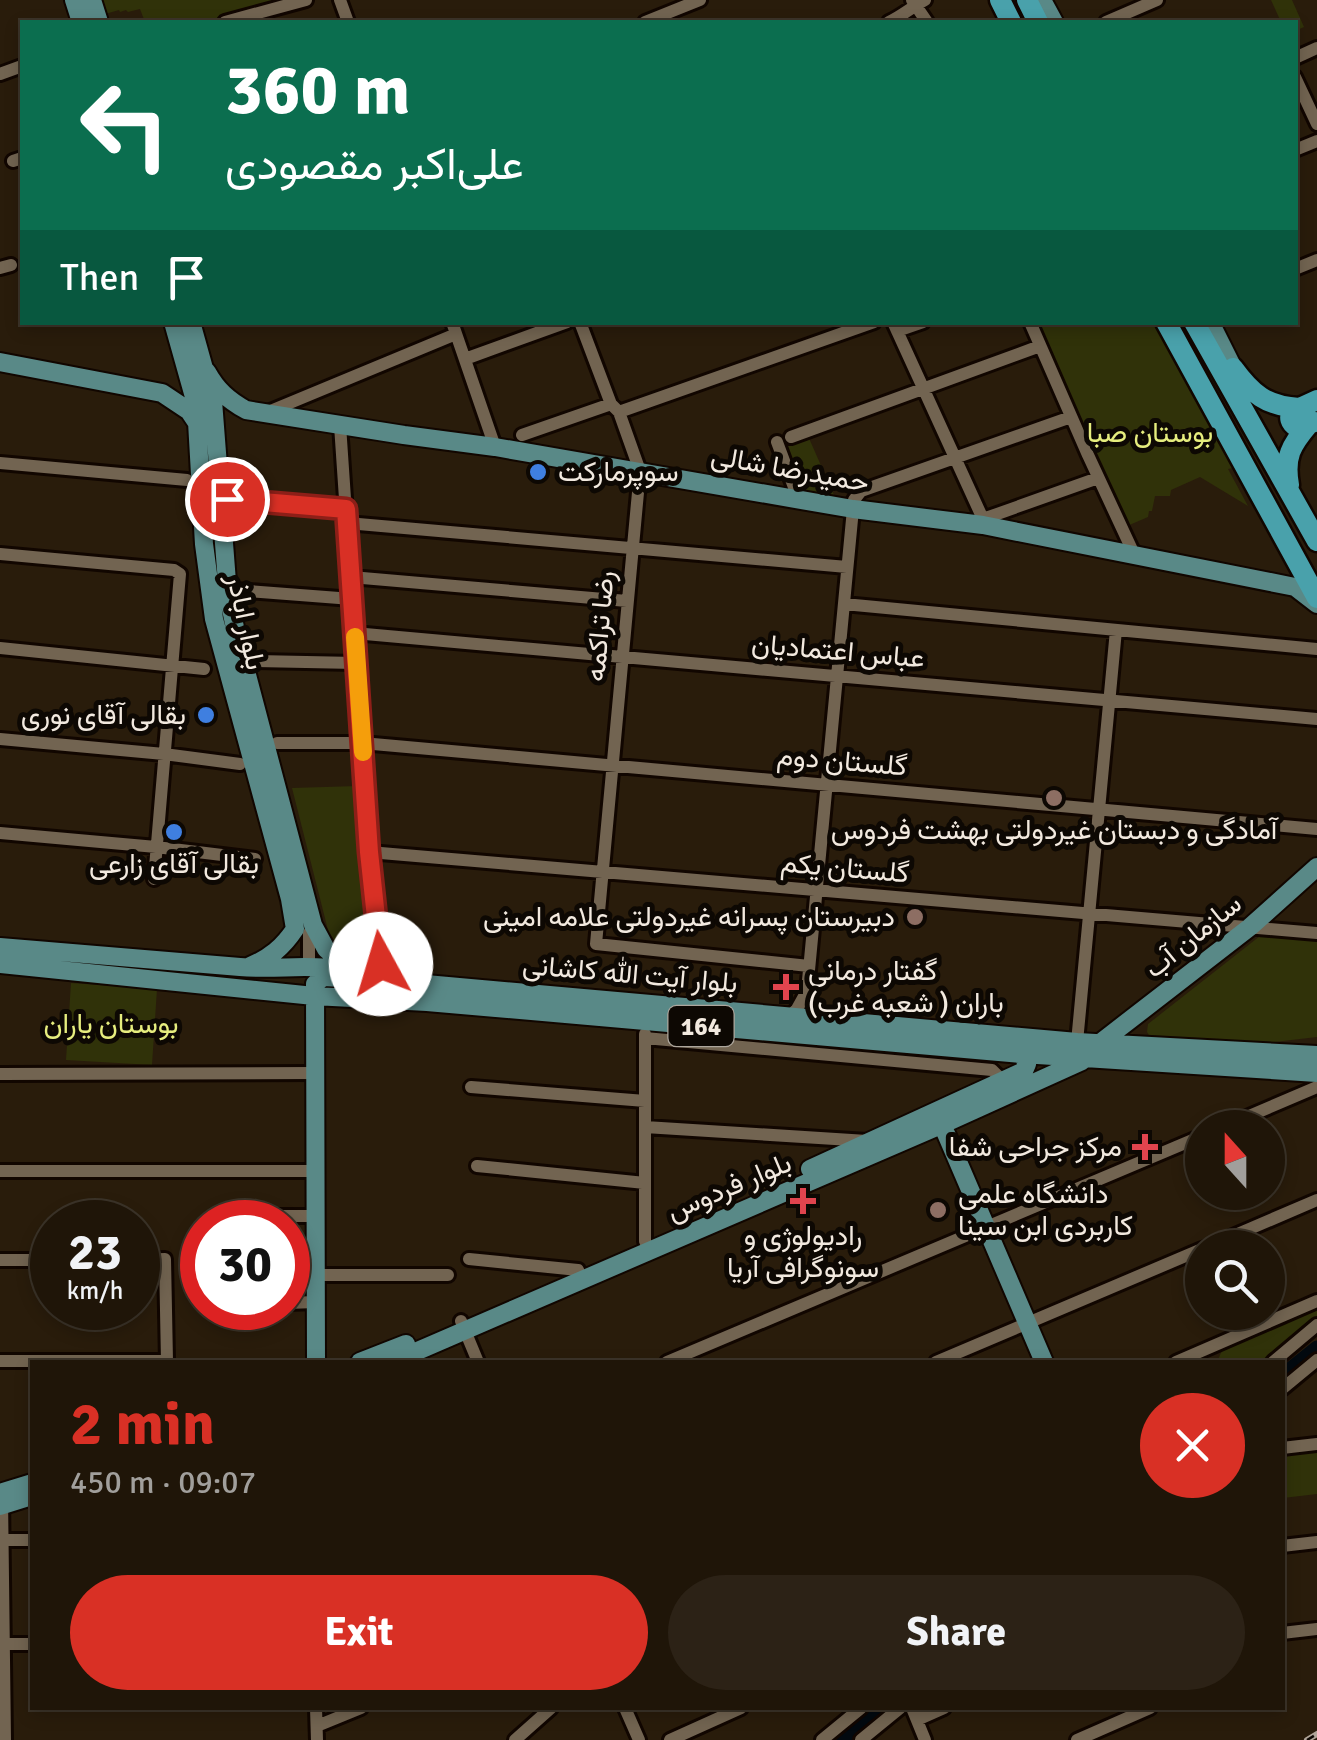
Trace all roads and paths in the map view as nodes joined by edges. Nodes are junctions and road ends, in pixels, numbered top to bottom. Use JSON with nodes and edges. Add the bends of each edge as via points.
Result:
{"nodes":[{"id":1,"x":306,"y":0,"type":"edge"},
{"id":2,"x":700,"y":0,"type":"edge"},
{"id":3,"x":1157,"y":0,"type":"edge"},
{"id":4,"x":918,"y":2,"type":"edge"},
{"id":5,"x":232,"y":20,"type":"edge"},
{"id":6,"x":649,"y":20,"type":"edge"},
{"id":7,"x":892,"y":20,"type":"edge"},
{"id":8,"x":1111,"y":20,"type":"edge"},
{"id":9,"x":1298,"y":83,"type":"edge"},
{"id":10,"x":1317,"y":124,"type":"edge"},
{"id":11,"x":174,"y":325,"type":"edge"},
{"id":12,"x":191,"y":325,"type":"edge"},
{"id":13,"x":559,"y":325,"type":"edge"},
{"id":14,"x":581,"y":325,"type":"edge"},
{"id":15,"x":865,"y":325,"type":"edge"},
{"id":16,"x":1031,"y":325,"type":"edge"},
{"id":17,"x":1168,"y":325,"type":"edge"},
{"id":18,"x":1196,"y":325,"type":"edge"},
{"id":19,"x":1211,"y":325,"type":"edge"},
{"id":20,"x":895,"y":327,"type":"edge"},
{"id":21,"x":454,"y":328,"type":"edge"},
{"id":22,"x":1040,"y":346,"type":"junction"},
{"id":23,"x":464,"y":360,"type":"junction"},
{"id":24,"x":0,"y":362,"type":"edge"},
{"id":25,"x":1232,"y":368,"type":"junction"},
{"id":26,"x":197,"y":372,"type":"junction"},
{"id":27,"x":924,"y":388,"type":"junction"},
{"id":28,"x":162,"y":393,"type":"junction"},
{"id":29,"x":1238,"y":398,"type":"junction"},
{"id":30,"x":615,"y":408,"type":"junction"},
{"id":31,"x":246,"y":410,"type":"junction"},
{"id":32,"x":266,"y":413,"type":"junction"},
{"id":33,"x":1311,"y":413,"type":"edge"},
{"id":34,"x":1071,"y":418,"type":"junction"},
{"id":35,"x":198,"y":423,"type":"junction"},
{"id":36,"x":340,"y":425,"type":"junction"},
{"id":37,"x":216,"y":435,"type":"junction"},
{"id":38,"x":522,"y":436,"type":"dead end"},
{"id":39,"x":791,"y":437,"type":"dead end"},
{"id":40,"x":777,"y":442,"type":"dead end"},
{"id":41,"x":495,"y":447,"type":"junction"},
{"id":42,"x":954,"y":458,"type":"junction"},
{"id":43,"x":0,"y":463,"type":"edge"},
{"id":44,"x":640,"y":470,"type":"junction"},
{"id":45,"x":1098,"y":478,"type":"junction"},
{"id":46,"x":187,"y":480,"type":"dead end"},
{"id":47,"x":1290,"y":490,"type":"junction"},
{"id":48,"x":798,"y":498,"type":"junction"},
{"id":49,"x":227,"y":499,"type":"dead end"},
{"id":50,"x":853,"y":509,"type":"junction"},
{"id":51,"x":347,"y":516,"type":"junction"},
{"id":52,"x":983,"y":522,"type":"junction"},
{"id":53,"x":1317,"y":541,"type":"edge"},
{"id":54,"x":632,"y":548,"type":"junction"},
{"id":55,"x":0,"y":554,"type":"edge"},
{"id":56,"x":1134,"y":554,"type":"junction"},
{"id":57,"x":848,"y":567,"type":"junction"},
{"id":58,"x":351,"y":577,"type":"junction"},
{"id":59,"x":236,"y":590,"type":"dead end"},
{"id":60,"x":352,"y":599,"type":"junction"},
{"id":61,"x":627,"y":600,"type":"junction"},
{"id":62,"x":1317,"y":601,"type":"edge"},
{"id":63,"x":844,"y":604,"type":"junction"},
{"id":64,"x":1116,"y":630,"type":"junction"},
{"id":65,"x":354,"y":634,"type":"junction"},
{"id":66,"x":0,"y":648,"type":"edge"},
{"id":67,"x":1317,"y":650,"type":"edge"},
{"id":68,"x":622,"y":657,"type":"junction"},
{"id":69,"x":256,"y":661,"type":"dead end"},
{"id":70,"x":356,"y":664,"type":"junction"},
{"id":71,"x":173,"y":665,"type":"junction"},
{"id":72,"x":204,"y":669,"type":"dead end"},
{"id":73,"x":837,"y":676,"type":"junction"},
{"id":74,"x":1110,"y":700,"type":"junction"},
{"id":75,"x":1317,"y":719,"type":"edge"},
{"id":76,"x":0,"y":739,"type":"edge"},
{"id":77,"x":278,"y":743,"type":"dead end"},
{"id":78,"x":362,"y":744,"type":"junction"},
{"id":79,"x":164,"y":754,"type":"junction"},
{"id":80,"x":240,"y":764,"type":"dead end"},
{"id":81,"x":612,"y":766,"type":"junction"},
{"id":82,"x":826,"y":785,"type":"junction"},
{"id":83,"x":1099,"y":809,"type":"junction"},
{"id":84,"x":1317,"y":829,"type":"edge"},
{"id":85,"x":0,"y":833,"type":"edge"},
{"id":86,"x":156,"y":846,"type":"junction"},
{"id":87,"x":369,"y":852,"type":"junction"},
{"id":88,"x":255,"y":858,"type":"dead end"},
{"id":89,"x":1317,"y":867,"type":"edge"},
{"id":90,"x":602,"y":872,"type":"junction"},
{"id":91,"x":154,"y":878,"type":"dead end"},
{"id":92,"x":816,"y":890,"type":"junction"},
{"id":93,"x":1089,"y":914,"type":"junction"},
{"id":94,"x":1250,"y":927,"type":"junction"},
{"id":95,"x":306,"y":929,"type":"junction"},
{"id":96,"x":1317,"y":933,"type":"edge"},
{"id":97,"x":0,"y":947,"type":"edge"},
{"id":98,"x":0,"y":964,"type":"edge"},
{"id":99,"x":309,"y":966,"type":"junction"},
{"id":100,"x":809,"y":966,"type":"junction"},
{"id":101,"x":246,"y":968,"type":"junction"},
{"id":102,"x":277,"y":968,"type":"junction"},
{"id":103,"x":350,"y":970,"type":"junction"},
{"id":104,"x":376,"y":971,"type":"junction"},
{"id":105,"x":806,"y":991,"type":"junction"},
{"id":106,"x":289,"y":992,"type":"junction"},
{"id":107,"x":314,"y":996,"type":"junction"},
{"id":108,"x":790,"y":1016,"type":"junction"},
{"id":109,"x":817,"y":1018,"type":"junction"},
{"id":110,"x":314,"y":1028,"type":"junction"},
{"id":111,"x":645,"y":1029,"type":"junction"},
{"id":112,"x":1077,"y":1042,"type":"junction"},
{"id":113,"x":1100,"y":1043,"type":"junction"},
{"id":114,"x":1317,"y":1055,"type":"edge"},
{"id":115,"x":1087,"y":1058,"type":"junction"},
{"id":116,"x":1023,"y":1062,"type":"junction"},
{"id":117,"x":314,"y":1073,"type":"junction"},
{"id":118,"x":1317,"y":1073,"type":"edge"},
{"id":119,"x":0,"y":1074,"type":"edge"},
{"id":120,"x":1046,"y":1077,"type":"junction"},
{"id":121,"x":1000,"y":1084,"type":"junction"},
{"id":122,"x":1317,"y":1086,"type":"edge"},
{"id":123,"x":471,"y":1088,"type":"dead end"},
{"id":124,"x":645,"y":1101,"type":"junction"},
{"id":125,"x":1263,"y":1110,"type":"edge"},
{"id":126,"x":939,"y":1119,"type":"junction"},
{"id":127,"x":645,"y":1126,"type":"junction"},
{"id":128,"x":1185,"y":1143,"type":"edge"},
{"id":129,"x":873,"y":1148,"type":"junction"},
{"id":130,"x":477,"y":1166,"type":"dead end"},
{"id":131,"x":315,"y":1170,"type":"junction"},
{"id":132,"x":0,"y":1171,"type":"edge"},
{"id":133,"x":645,"y":1182,"type":"junction"},
{"id":134,"x":1317,"y":1200,"type":"edge"},
{"id":135,"x":310,"y":1216,"type":"edge"},
{"id":136,"x":315,"y":1216,"type":"junction"},
{"id":137,"x":986,"y":1228,"type":"junction"},
{"id":138,"x":1246,"y":1230,"type":"edge"},
{"id":139,"x":647,"y":1246,"type":"junction"},
{"id":140,"x":1185,"y":1256,"type":"edge"},
{"id":141,"x":468,"y":1259,"type":"dead end"},
{"id":142,"x":0,"y":1260,"type":"edge"},
{"id":143,"x":30,"y":1260,"type":"edge"},
{"id":144,"x":160,"y":1260,"type":"edge"},
{"id":145,"x":315,"y":1275,"type":"junction"},
{"id":146,"x":580,"y":1275,"type":"junction"},
{"id":147,"x":448,"y":1276,"type":"dead end"},
{"id":148,"x":1317,"y":1301,"type":"edge"},
{"id":149,"x":310,"y":1302,"type":"edge"},
{"id":150,"x":315,"y":1302,"type":"junction"},
{"id":151,"x":1027,"y":1324,"type":"junction"},
{"id":152,"x":463,"y":1326,"type":"junction"},
{"id":153,"x":1317,"y":1326,"type":"edge"},
{"id":154,"x":167,"y":1360,"type":"edge"},
{"id":155,"x":316,"y":1360,"type":"edge"},
{"id":156,"x":366,"y":1360,"type":"edge"},
{"id":157,"x":396,"y":1360,"type":"edge"},
{"id":158,"x":477,"y":1360,"type":"edge"},
{"id":159,"x":672,"y":1360,"type":"edge"},
{"id":160,"x":941,"y":1360,"type":"edge"},
{"id":161,"x":1043,"y":1360,"type":"edge"},
{"id":162,"x":1181,"y":1360,"type":"edge"},
{"id":163,"x":1275,"y":1360,"type":"edge"},
{"id":164,"x":0,"y":1361,"type":"edge"},
{"id":165,"x":30,"y":1361,"type":"edge"},
{"id":166,"x":1316,"y":1362,"type":"edge"},
{"id":167,"x":1285,"y":1387,"type":"edge"},
{"id":168,"x":1317,"y":1444,"type":"edge"},
{"id":169,"x":1285,"y":1448,"type":"edge"},
{"id":170,"x":30,"y":1484,"type":"edge"},
{"id":171,"x":30,"y":1496,"type":"edge"},
{"id":172,"x":1,"y":1500,"type":"edge"},
{"id":173,"x":3,"y":1540,"type":"junction"},
{"id":174,"x":30,"y":1540,"type":"edge"},
{"id":175,"x":1317,"y":1542,"type":"edge"},
{"id":176,"x":1285,"y":1546,"type":"edge"},
{"id":177,"x":1317,"y":1629,"type":"edge"},
{"id":178,"x":1285,"y":1633,"type":"edge"},
{"id":179,"x":2,"y":1644,"type":"edge"},
{"id":180,"x":30,"y":1644,"type":"edge"},
{"id":181,"x":357,"y":1710,"type":"edge"},
{"id":182,"x":548,"y":1710,"type":"edge"},
{"id":183,"x":626,"y":1710,"type":"edge"},
{"id":184,"x":736,"y":1710,"type":"edge"},
{"id":185,"x":859,"y":1710,"type":"edge"},
{"id":186,"x":898,"y":1710,"type":"edge"},
{"id":187,"x":1145,"y":1710,"type":"edge"},
{"id":188,"x":915,"y":1714,"type":"edge"},
{"id":189,"x":316,"y":1733,"type":"edge"},
{"id":190,"x":5,"y":1740,"type":"edge"},
{"id":191,"x":515,"y":1740,"type":"edge"},
{"id":192,"x":639,"y":1740,"type":"edge"},
{"id":193,"x":670,"y":1740,"type":"edge"},
{"id":194,"x":822,"y":1740,"type":"edge"},
{"id":195,"x":862,"y":1740,"type":"edge"},
{"id":196,"x":926,"y":1740,"type":"edge"},
{"id":197,"x":1077,"y":1740,"type":"edge"}],
"edges":[{"from":1,"to":5,"type":"street"},
{"from":2,"to":6,"type":"street"},
{"from":3,"to":8,"type":"street"},
{"from":4,"to":7,"type":"street"},
{"from":9,"to":10,"type":"street"},
{"from":11,"to":26,"type":"main road","name":"بلوار اباذر"},
{"from":12,"to":26,"type":"main road","name":"بلوار اباذر"},
{"from":13,"to":23,"type":"street"},
{"from":14,"to":30,"type":"street","name":"رضا تراکمه"},
{"from":15,"to":30,"type":"street"},
{"from":16,"to":22,"type":"street"},
{"from":17,"to":62,"type":"highway"},
{"from":18,"to":29,"type":"highway"},
{"from":19,"to":25,"type":"main road"},
{"from":20,"to":27,"type":"street"},
{"from":21,"to":23,"type":"street"},
{"from":21,"to":32,"type":"street"},
{"from":22,"to":27,"type":"street"},
{"from":22,"to":34,"type":"street"},
{"from":23,"to":41,"type":"street"},
{"from":24,"to":28,"type":"main road"},
{"from":25,"to":29,"type":"main road"},
{"from":25,"to":33,"type":"highway","via":[[1256,395]]},
{"from":26,"to":28,"type":"main road"},
{"from":26,"to":31,"type":"main road"},
{"from":26,"to":35,"type":"main road","name":"بلوار اباذر"},
{"from":26,"to":37,"type":"main road","name":"بلوار اباذر","via":[[213,401]]},
{"from":27,"to":39,"type":"street"},
{"from":27,"to":42,"type":"street"},
{"from":28,"to":35,"type":"main road"},
{"from":29,"to":47,"type":"highway"},
{"from":30,"to":38,"type":"street"},
{"from":30,"to":44,"type":"street","name":"رضا تراکمه"},
{"from":31,"to":32,"type":"main road","name":"حمیدرضا شالی"},
{"from":31,"to":37,"type":"main road"},
{"from":32,"to":36,"type":"main road","name":"حمیدرضا شالی"},
{"from":33,"to":47,"type":"highway","via":[[1286,464]]},
{"from":34,"to":42,"type":"street"},
{"from":34,"to":45,"type":"street"},
{"from":35,"to":95,"type":"main road","name":"بلوار اباذر","via":[[208,586],[222,652],[290,899]]},
{"from":36,"to":41,"type":"main road","name":"حمیدرضا شالی"},
{"from":36,"to":51,"type":"street"},
{"from":37,"to":95,"type":"main road","name":"بلوار اباذر","via":[[231,609]]},
{"from":40,"to":48,"type":"street"},
{"from":41,"to":44,"type":"main road","name":"حمیدرضا شالی"},
{"from":42,"to":50,"type":"street","via":[[861,491]]},
{"from":42,"to":52,"type":"street"},
{"from":43,"to":46,"type":"street"},
{"from":44,"to":48,"type":"main road","name":"حمیدرضا شالی"},
{"from":44,"to":54,"type":"street","name":"رضا تراکمه"},
{"from":45,"to":52,"type":"street"},
{"from":45,"to":56,"type":"street"},
{"from":47,"to":53,"type":"highway"},
{"from":48,"to":50,"type":"main road","name":"حمیدرضا شالی"},
{"from":49,"to":51,"type":"street"},
{"from":50,"to":52,"type":"main road","name":"حمیدرضا شالی"},
{"from":50,"to":57,"type":"street"},
{"from":51,"to":54,"type":"street"},
{"from":51,"to":58,"type":"street"},
{"from":52,"to":56,"type":"main road","name":"حمیدرضا شالی"},
{"from":54,"to":57,"type":"street"},
{"from":54,"to":61,"type":"street","name":"رضا تراکمه"},
{"from":55,"to":71,"type":"street","via":[[174,570],[180,574]]},
{"from":56,"to":62,"type":"main road","name":"حمیدرضا شالی","via":[[1295,587]]},
{"from":57,"to":63,"type":"street"},
{"from":58,"to":60,"type":"street"},
{"from":58,"to":61,"type":"street"},
{"from":59,"to":60,"type":"street"},
{"from":60,"to":65,"type":"street"},
{"from":61,"to":68,"type":"street","name":"رضا تراکمه"},
{"from":63,"to":64,"type":"street"},
{"from":63,"to":73,"type":"street"},
{"from":64,"to":67,"type":"street"},
{"from":64,"to":74,"type":"street"},
{"from":65,"to":68,"type":"street","name":"عباس اعتمادیان"},
{"from":65,"to":70,"type":"street"},
{"from":66,"to":71,"type":"street"},
{"from":68,"to":73,"type":"street","name":"عباس اعتمادیان"},
{"from":68,"to":81,"type":"street","name":"رضا تراکمه"},
{"from":69,"to":70,"type":"street"},
{"from":70,"to":78,"type":"street"},
{"from":71,"to":72,"type":"street"},
{"from":71,"to":79,"type":"street"},
{"from":73,"to":74,"type":"street","name":"عباس اعتمادیان"},
{"from":73,"to":82,"type":"street"},
{"from":74,"to":75,"type":"street","name":"عباس اعتمادیان"},
{"from":74,"to":83,"type":"street"},
{"from":76,"to":79,"type":"street"},
{"from":77,"to":78,"type":"street","name":"گلستان دوم"},
{"from":78,"to":81,"type":"street","name":"گلستان دوم"},
{"from":78,"to":87,"type":"street"},
{"from":79,"to":80,"type":"street"},
{"from":79,"to":86,"type":"street"},
{"from":81,"to":82,"type":"street","name":"گلستان دوم"},
{"from":81,"to":90,"type":"street","name":"رضا تراکمه"},
{"from":82,"to":83,"type":"street","name":"گلستان دوم"},
{"from":82,"to":92,"type":"street"},
{"from":83,"to":84,"type":"street","name":"گلستان دوم"},
{"from":83,"to":93,"type":"street"},
{"from":85,"to":86,"type":"street"},
{"from":86,"to":88,"type":"street"},
{"from":86,"to":91,"type":"street"},
{"from":87,"to":90,"type":"street","name":"گلستان یکم"},
{"from":87,"to":104,"type":"street"},
{"from":89,"to":94,"type":"main road","name":"سازمان آب"},
{"from":90,"to":92,"type":"street","name":"گلستان یکم"},
{"from":90,"to":100,"type":"street","name":"رضا تراکمه","via":[[596,946]]},
{"from":92,"to":93,"type":"street","name":"گلستان یکم"},
{"from":92,"to":100,"type":"street"},
{"from":93,"to":94,"type":"street","name":"گلستان یکم"},
{"from":93,"to":112,"type":"street"},
{"from":94,"to":96,"type":"street","name":"گلستان یکم"},
{"from":94,"to":113,"type":"main road","name":"سازمان آب"},
{"from":95,"to":99,"type":"street"},
{"from":95,"to":101,"type":"main road"},
{"from":95,"to":103,"type":"main road"},
{"from":97,"to":101,"type":"main road","name":"بلوار آیت الله کاشانی","number":"164"},
{"from":98,"to":106,"type":"main road","name":"بلوار آیت الله کاشانی","number":"164"},
{"from":99,"to":102,"type":"main road","name":"بلوار آیت الله کاشانی","number":"164"},
{"from":99,"to":103,"type":"main road","name":"بلوار آیت الله کاشانی","number":"164"},
{"from":100,"to":105,"type":"street"},
{"from":101,"to":102,"type":"main road","name":"بلوار آیت الله کاشانی","number":"164"},
{"from":102,"to":106,"type":"main road","via":[[301,978]]},
{"from":103,"to":104,"type":"main road","name":"بلوار آیت الله کاشانی","number":"164"},
{"from":104,"to":107,"type":"main road","via":[[324,978]]},
{"from":104,"to":108,"type":"main road","name":"بلوار آیت الله کاشانی","number":"164"},
{"from":105,"to":108,"type":"street"},
{"from":105,"to":109,"type":"street"},
{"from":106,"to":107,"type":"main road","name":"بلوار آیت الله کاشانی","number":"164"},
{"from":106,"to":110,"type":"main road","via":[[309,1011]]},
{"from":107,"to":110,"type":"main road"},
{"from":107,"to":111,"type":"main road","name":"بلوار آیت الله کاشانی","number":"164","via":[[427,1002]]},
{"from":108,"to":109,"type":"main road","name":"بلوار آیت الله کاشانی","number":"164"},
{"from":109,"to":112,"type":"main road","name":"بلوار آیت الله کاشانی","number":"164"},
{"from":110,"to":117,"type":"main road"},
{"from":111,"to":116,"type":"main road","name":"بلوار آیت الله کاشانی","number":"164"},
{"from":111,"to":121,"type":"street","via":[[992,1070]]},
{"from":111,"to":124,"type":"street"},
{"from":112,"to":113,"type":"main road","name":"بلوار آیت الله کاشانی","number":"164"},
{"from":113,"to":114,"type":"main road","name":"بلوار آیت الله کاشانی","number":"164"},
{"from":115,"to":116,"type":"main road","name":"بلوار آیت الله کاشانی","number":"164"},
{"from":115,"to":118,"type":"main road","name":"بلوار آیت الله کاشانی","number":"164"},
{"from":115,"to":120,"type":"main road","name":"بلوار فردوس"},
{"from":116,"to":120,"type":"main road","via":[[1043,1064]]},
{"from":116,"to":121,"type":"main road","name":"بلوار فردوس"},
{"from":117,"to":119,"type":"street"},
{"from":117,"to":131,"type":"main road"},
{"from":120,"to":126,"type":"main road","name":"بلوار فردوس"},
{"from":121,"to":126,"type":"main road","name":"بلوار فردوس"},
{"from":122,"to":125,"type":"street"},
{"from":123,"to":124,"type":"street"},
{"from":124,"to":127,"type":"street"},
{"from":126,"to":129,"type":"main road","name":"بلوار فردوس"},
{"from":126,"to":137,"type":"main road"},
{"from":127,"to":129,"type":"street"},
{"from":127,"to":133,"type":"street"},
{"from":128,"to":137,"type":"street"},
{"from":129,"to":139,"type":"main road","name":"بلوار فردوس"},
{"from":130,"to":133,"type":"street"},
{"from":131,"to":132,"type":"street"},
{"from":131,"to":136,"type":"main road"},
{"from":133,"to":139,"type":"street"},
{"from":134,"to":138,"type":"street"},
{"from":135,"to":136,"type":"street"},
{"from":136,"to":145,"type":"main road"},
{"from":137,"to":151,"type":"main road"},
{"from":137,"to":159,"type":"street"},
{"from":139,"to":146,"type":"main road","name":"بلوار فردوس"},
{"from":140,"to":151,"type":"street"},
{"from":141,"to":146,"type":"street"},
{"from":142,"to":143,"type":"street"},
{"from":144,"to":154,"type":"street","via":[[166,1260]]},
{"from":145,"to":147,"type":"street"},
{"from":145,"to":150,"type":"main road"},
{"from":146,"to":152,"type":"main road","name":"بلوار فردوس"},
{"from":148,"to":162,"type":"street"},
{"from":149,"to":150,"type":"street"},
{"from":150,"to":155,"type":"main road"},
{"from":151,"to":160,"type":"street"},
{"from":151,"to":161,"type":"main road"},
{"from":152,"to":156,"type":"main road","name":"بلوار فردوس"},
{"from":152,"to":157,"type":"main road","name":"بلوار فردوس"},
{"from":152,"to":158,"type":"street"},
{"from":153,"to":163,"type":"street"},
{"from":164,"to":165,"type":"street"},
{"from":166,"to":167,"type":"street"},
{"from":168,"to":169,"type":"street"},
{"from":170,"to":172,"type":"main road"},
{"from":171,"to":172,"type":"main road"},
{"from":172,"to":173,"type":"street"},
{"from":173,"to":174,"type":"street"},
{"from":173,"to":179,"type":"street"},
{"from":175,"to":176,"type":"street"},
{"from":177,"to":178,"type":"street"},
{"from":179,"to":180,"type":"street"},
{"from":179,"to":190,"type":"street"},
{"from":181,"to":189,"type":"street"},
{"from":182,"to":191,"type":"street"},
{"from":183,"to":192,"type":"street"},
{"from":184,"to":193,"type":"street"},
{"from":185,"to":194,"type":"street"},
{"from":186,"to":195,"type":"street"},
{"from":187,"to":197,"type":"street"},
{"from":188,"to":196,"type":"street"}]}
